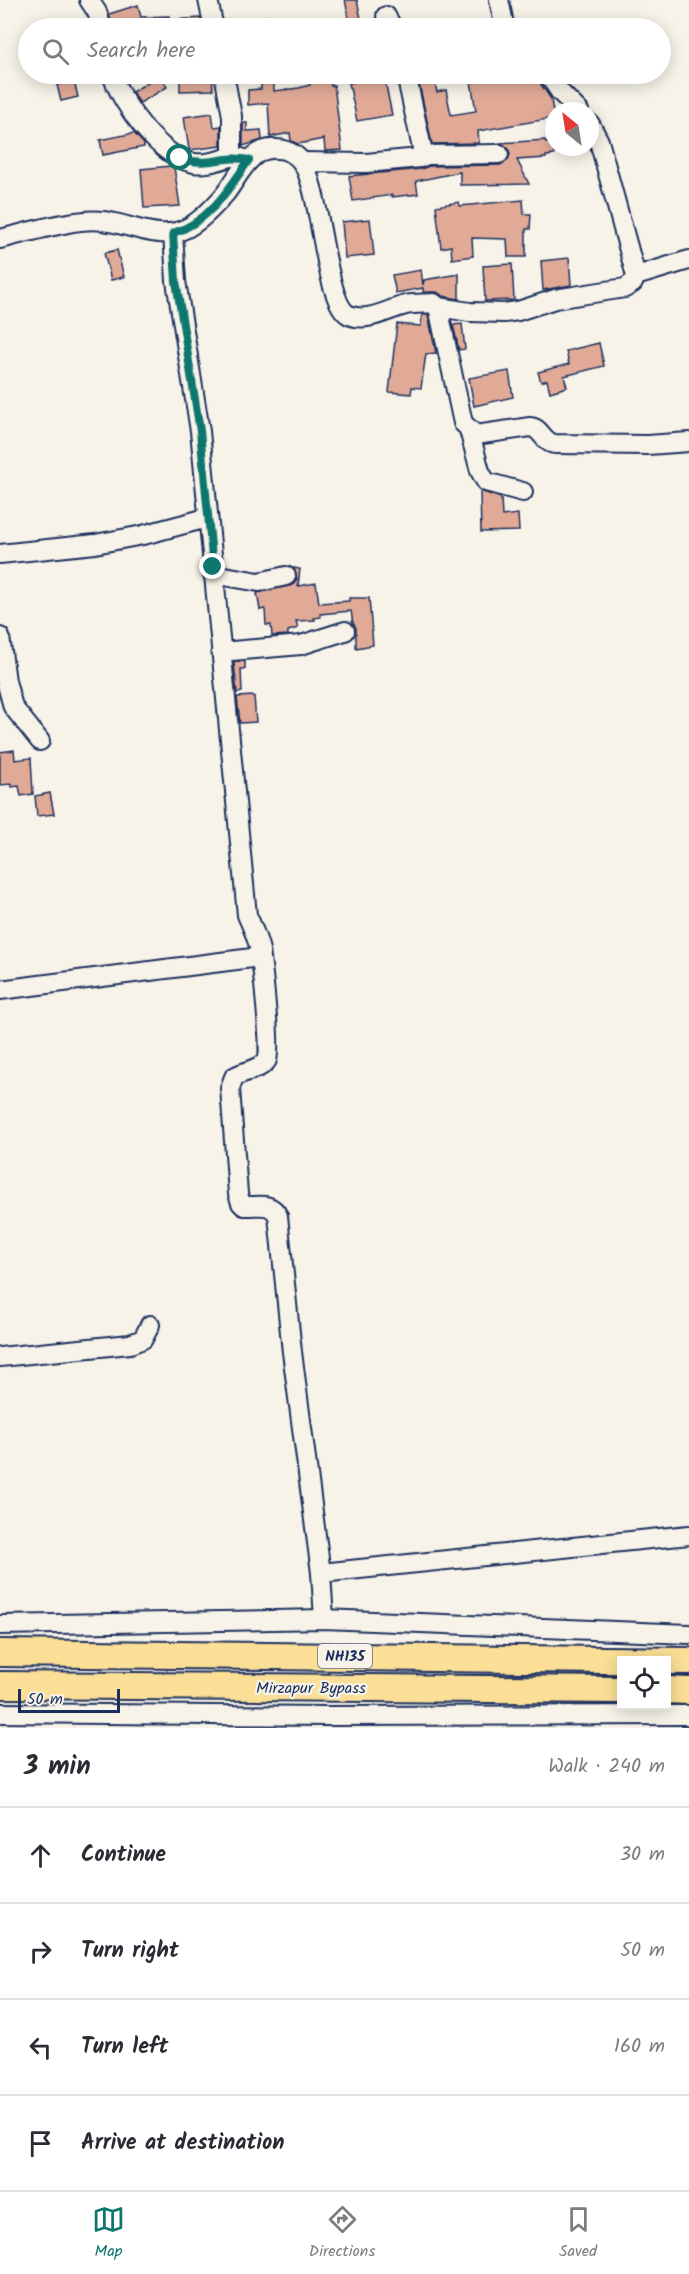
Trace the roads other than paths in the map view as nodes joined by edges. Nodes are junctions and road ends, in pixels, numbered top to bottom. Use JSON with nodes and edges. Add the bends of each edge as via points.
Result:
{"nodes":[{"id":1,"x":89,"y":0,"type":"edge"},
{"id":2,"x":208,"y":0,"type":"edge"},
{"id":3,"x":499,"y":0,"type":"edge"},
{"id":4,"x":98,"y":18,"type":"edge"},
{"id":5,"x":212,"y":18,"type":"edge"},
{"id":6,"x":503,"y":18,"type":"edge"},
{"id":7,"x":115,"y":84,"type":"edge"},
{"id":8,"x":226,"y":84,"type":"edge"},
{"id":9,"x":408,"y":84,"type":"edge"},
{"id":10,"x":555,"y":84,"type":"edge"},
{"id":11,"x":570,"y":102,"type":"edge"},
{"id":12,"x":599,"y":143,"type":"edge"},
{"id":13,"x":499,"y":154,"type":"dead end"},
{"id":14,"x":427,"y":155,"type":"junction"},
{"id":15,"x":241,"y":158,"type":"junction"},
{"id":16,"x":302,"y":162,"type":"junction"},
{"id":17,"x":173,"y":233,"type":"junction"},
{"id":18,"x":0,"y":239,"type":"edge"},
{"id":19,"x":689,"y":260,"type":"edge"},
{"id":20,"x":636,"y":276,"type":"junction"},
{"id":21,"x":438,"y":307,"type":"junction"},
{"id":22,"x":469,"y":430,"type":"junction"},
{"id":23,"x":689,"y":442,"type":"edge"},
{"id":24,"x":524,"y":492,"type":"dead end"},
{"id":25,"x":207,"y":518,"type":"junction"},
{"id":26,"x":0,"y":554,"type":"edge"},
{"id":27,"x":213,"y":574,"type":"junction"},
{"id":28,"x":286,"y":576,"type":"dead end"},
{"id":29,"x":345,"y":631,"type":"dead end"},
{"id":30,"x":0,"y":637,"type":"edge"},
{"id":31,"x":221,"y":652,"type":"junction"},
{"id":32,"x":40,"y":741,"type":"dead end"},
{"id":33,"x":260,"y":957,"type":"junction"},
{"id":34,"x":0,"y":990,"type":"edge"},
{"id":35,"x":150,"y":1325,"type":"dead end"},
{"id":36,"x":0,"y":1357,"type":"edge"},
{"id":37,"x":689,"y":1535,"type":"edge"},
{"id":38,"x":321,"y":1573,"type":"junction"},
{"id":39,"x":324,"y":1619,"type":"junction"},
{"id":40,"x":0,"y":1625,"type":"edge"},
{"id":41,"x":689,"y":1634,"type":"edge"},
{"id":42,"x":0,"y":1653,"type":"edge"},
{"id":43,"x":689,"y":1661,"type":"edge"},
{"id":44,"x":0,"y":1685,"type":"edge"},
{"id":45,"x":617,"y":1690,"type":"edge"},
{"id":46,"x":671,"y":1690,"type":"edge"},
{"id":47,"x":689,"y":1691,"type":"edge"},
{"id":48,"x":0,"y":1713,"type":"edge"},
{"id":49,"x":689,"y":1715,"type":"edge"}],
"edges":[{"from":1,"to":4,"type":"street"},
{"from":2,"to":5,"type":"street"},
{"from":3,"to":6,"type":"street"},
{"from":7,"to":15,"type":"street","via":[[125,104],[170,152],[207,164]]},
{"from":8,"to":15,"type":"street"},
{"from":9,"to":14,"type":"street","via":[[423,153]]},
{"from":10,"to":11,"type":"street"},
{"from":12,"to":20,"type":"street"},
{"from":13,"to":14,"type":"street"},
{"from":14,"to":16,"type":"street","via":[[366,163]]},
{"from":15,"to":16,"type":"street","via":[[277,148]]},
{"from":15,"to":17,"type":"street","via":[[225,194],[209,212]]},
{"from":16,"to":21,"type":"street","via":[[334,296],[342,310],[357,317],[370,317],[406,305],[434,303]]},
{"from":17,"to":18,"type":"street","via":[[86,220]]},
{"from":17,"to":25,"type":"street","via":[[176,281],[200,431]]},
{"from":19,"to":20,"type":"street"},
{"from":20,"to":21,"type":"street","via":[[625,288],[555,299],[518,311],[470,312]]},
{"from":21,"to":22,"type":"street","via":[[463,423]]},
{"from":22,"to":23,"type":"street","via":[[482,435],[534,428],[546,441],[555,444]]},
{"from":22,"to":24,"type":"street","via":[[486,482]]},
{"from":25,"to":26,"type":"street","via":[[95,544]]},
{"from":25,"to":27,"type":"street"},
{"from":27,"to":28,"type":"street","via":[[259,582]]},
{"from":27,"to":31,"type":"street"},
{"from":29,"to":31,"type":"street","via":[[301,645]]},
{"from":30,"to":32,"type":"street","via":[[13,707]]},
{"from":31,"to":33,"type":"street","via":[[248,915]]},
{"from":33,"to":34,"type":"street"},
{"from":33,"to":38,"type":"street","via":[[268,1057],[262,1065],[234,1077],[231,1088],[238,1194],[244,1206],[268,1206],[278,1216]]},
{"from":35,"to":36,"type":"street","via":[[143,1339],[130,1344]]},
{"from":37,"to":38,"type":"street"},
{"from":38,"to":39,"type":"street"},
{"from":39,"to":40,"type":"street"},
{"from":39,"to":41,"type":"street"},
{"from":42,"to":43,"type":"highway","number":"NH135"},
{"from":44,"to":45,"type":"highway","name":"Mirzapur Bypass","number":"NH135"},
{"from":46,"to":47,"type":"highway"},
{"from":48,"to":49,"type":"street"}]}
